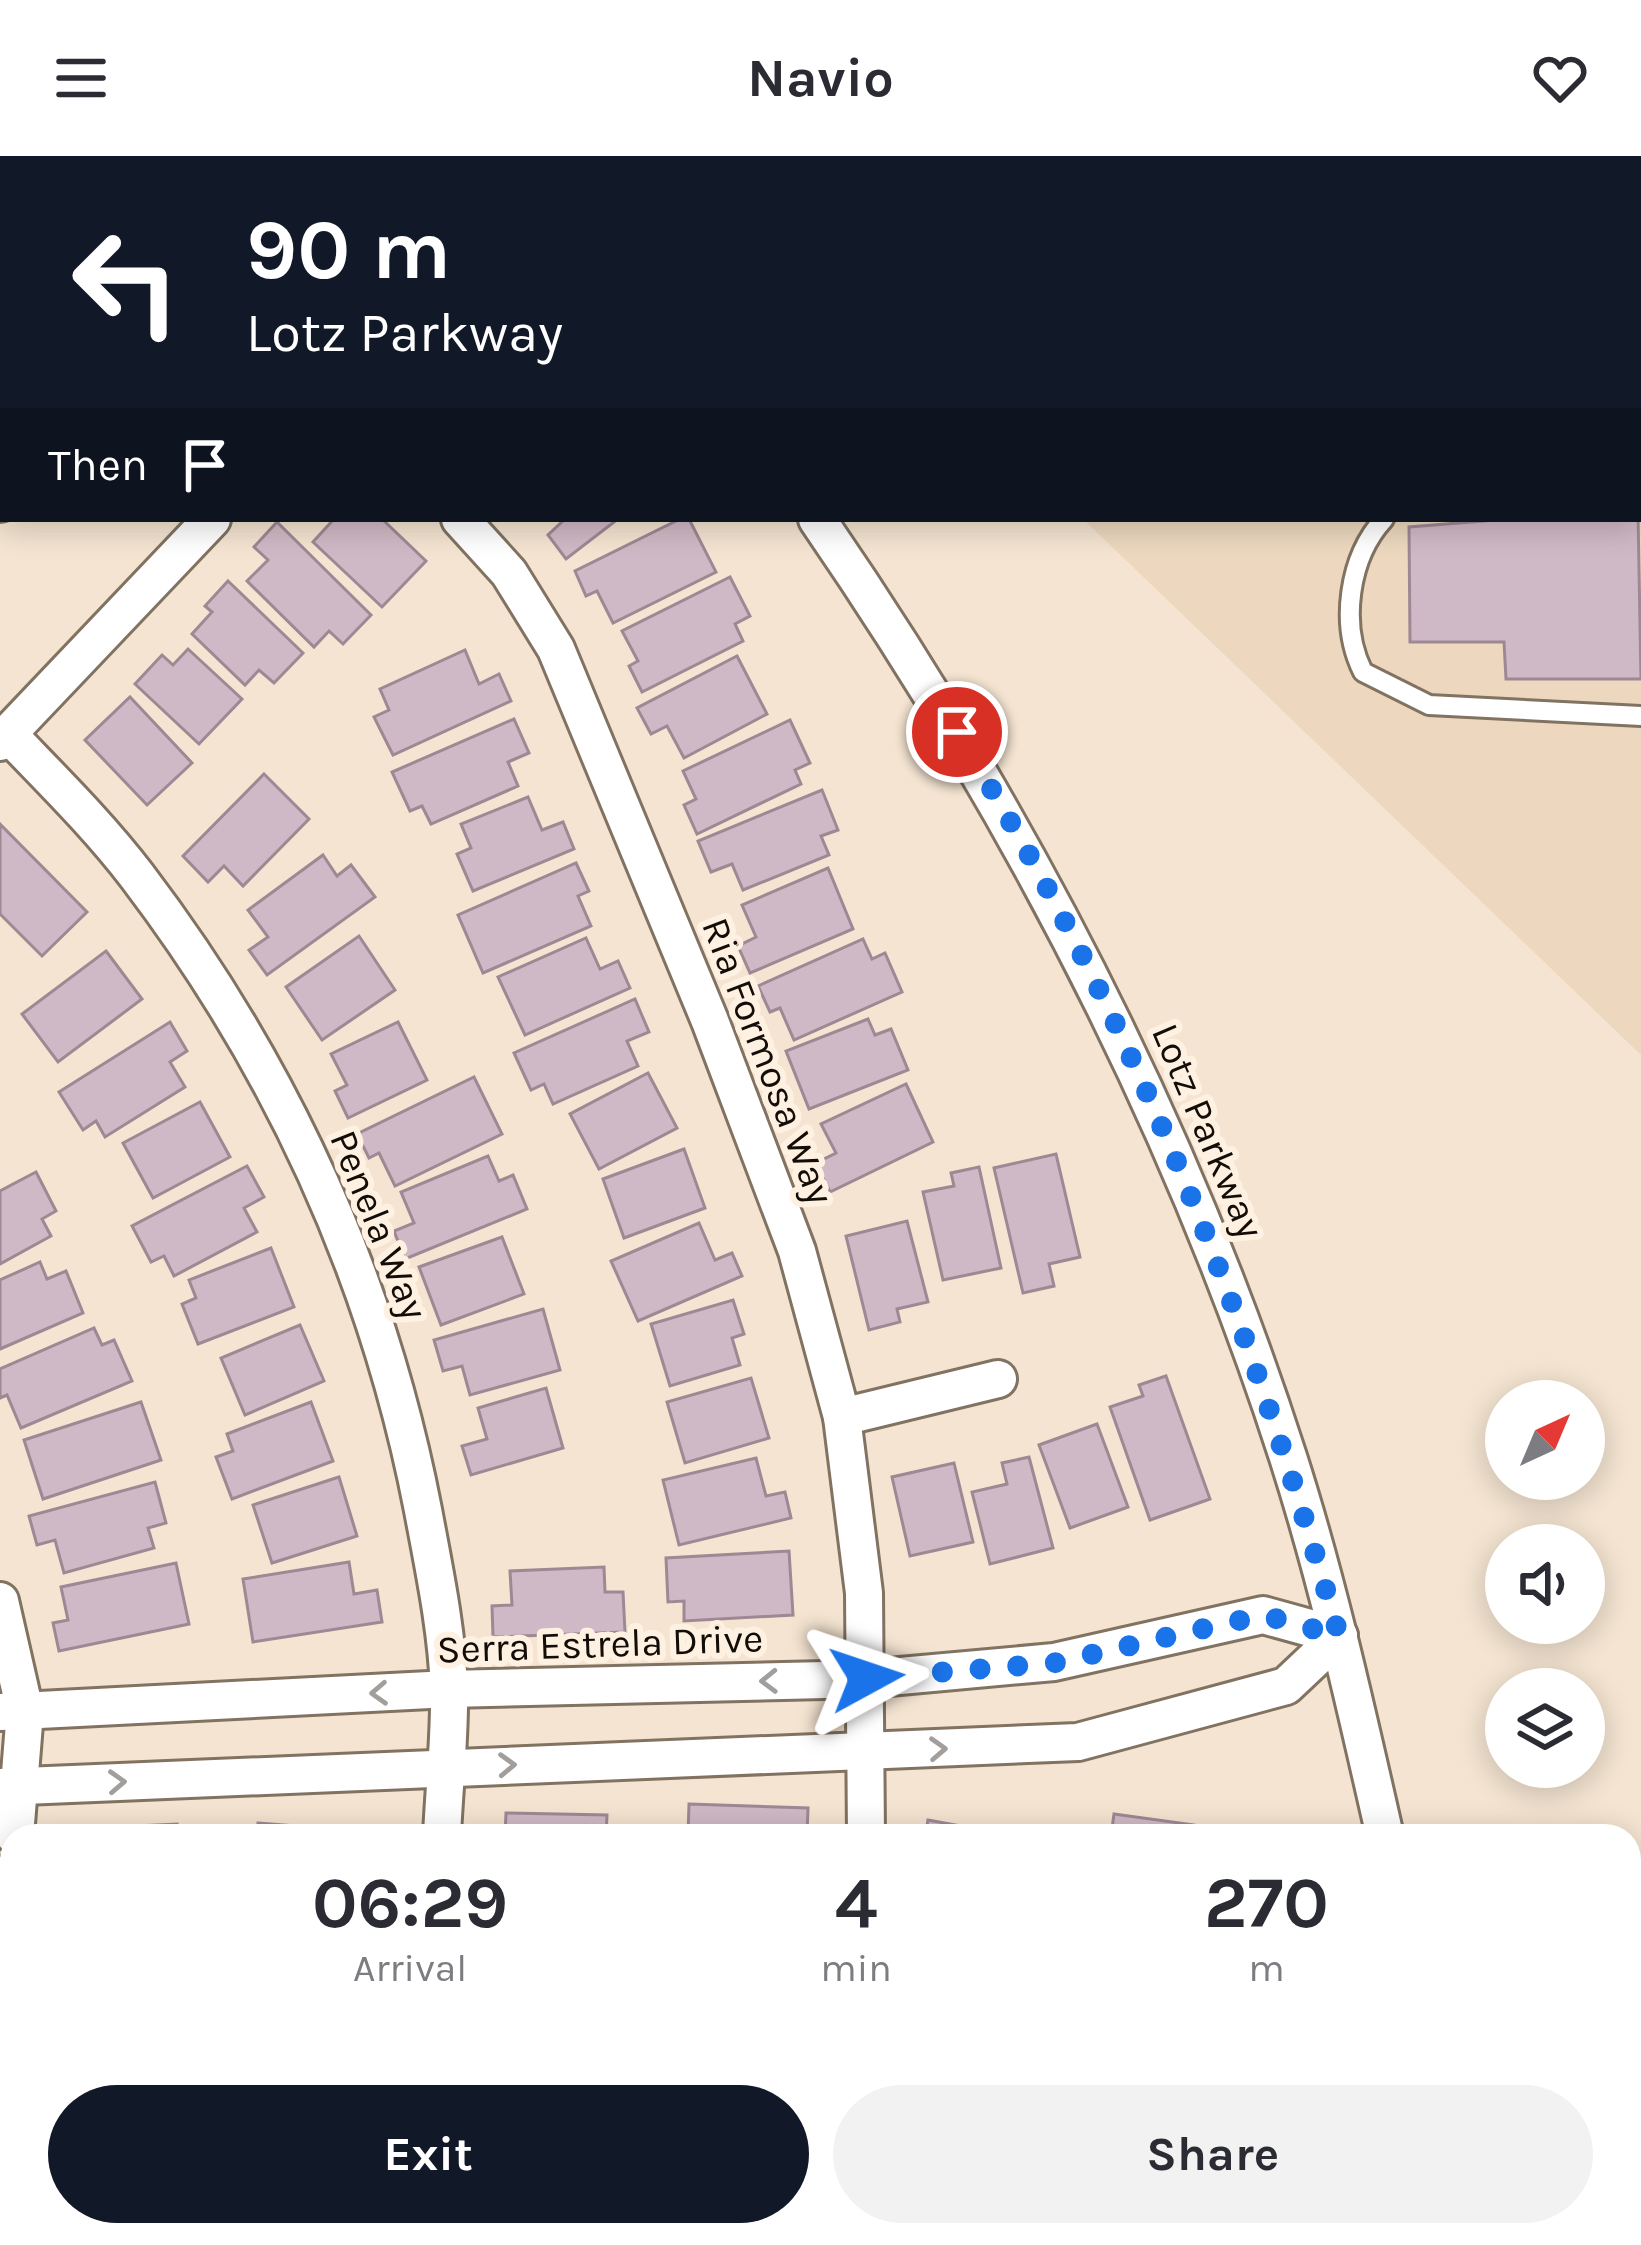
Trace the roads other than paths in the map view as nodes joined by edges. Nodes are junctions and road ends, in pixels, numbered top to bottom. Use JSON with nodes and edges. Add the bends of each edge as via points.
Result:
{"nodes":[{"id":1,"x":209,"y":522,"type":"edge"},
{"id":2,"x":463,"y":522,"type":"edge"},
{"id":3,"x":819,"y":522,"type":"edge"},
{"id":4,"x":1381,"y":522,"type":"edge"},
{"id":5,"x":1641,"y":716,"type":"edge"},
{"id":6,"x":4,"y":738,"type":"edge"},
{"id":7,"x":998,"y":1379,"type":"dead end"},
{"id":8,"x":842,"y":1417,"type":"junction"},
{"id":9,"x":0,"y":1601,"type":"edge"},
{"id":10,"x":1339,"y":1636,"type":"junction"},
{"id":11,"x":867,"y":1678,"type":"junction"},
{"id":12,"x":449,"y":1689,"type":"junction"},
{"id":13,"x":12,"y":1712,"type":"edge"},
{"id":14,"x":866,"y":1753,"type":"junction"},
{"id":15,"x":445,"y":1767,"type":"junction"},
{"id":16,"x":9,"y":1786,"type":"edge"},
{"id":17,"x":14,"y":1824,"type":"edge"},
{"id":18,"x":443,"y":1824,"type":"edge"},
{"id":19,"x":866,"y":1824,"type":"edge"},
{"id":20,"x":1382,"y":1824,"type":"edge"}],
"edges":[{"from":1,"to":6,"type":"street"},
{"from":2,"to":8,"type":"street","name":"Ria Formosa Way","via":[[508,573],[556,649],[797,1251]]},
{"from":3,"to":10,"type":"street","name":"Lotz Parkway","via":[[976,763],[1111,1014],[1252,1350]]},
{"from":4,"to":5,"type":"lane","via":[[1353,574],[1351,628],[1364,672],[1429,706]]},
{"from":6,"to":12,"type":"street","name":"Penela Way","via":[[72,799],[136,874],[218,990],[333,1205],[410,1440]]},
{"from":7,"to":8,"type":"street"},
{"from":8,"to":11,"type":"street","name":"Ria Formosa Way"},
{"from":9,"to":13,"type":"street"},
{"from":10,"to":11,"type":"street","name":"Serra Estrela Drive","via":[[1263,1615],[1054,1663]]},
{"from":14,"to":10,"type":"street","one_way":true,"via":[[1078,1742],[1286,1686]]},
{"from":10,"to":20,"type":"street","name":"Lotz Parkway"},
{"from":11,"to":12,"type":"street","name":"Serra Estrela Drive","one_way":true},
{"from":11,"to":14,"type":"street","name":"Ria Formosa Way"},
{"from":12,"to":13,"type":"street","name":"Serra Estrela Drive","one_way":true},
{"from":12,"to":15,"type":"street","name":"Penela Way"},
{"from":13,"to":16,"type":"street"},
{"from":15,"to":14,"type":"street","one_way":true},
{"from":14,"to":19,"type":"street","name":"Ria Formosa Way"},
{"from":16,"to":15,"type":"street","one_way":true},
{"from":15,"to":18,"type":"street","name":"Penela Way"},
{"from":16,"to":17,"type":"street"}]}
